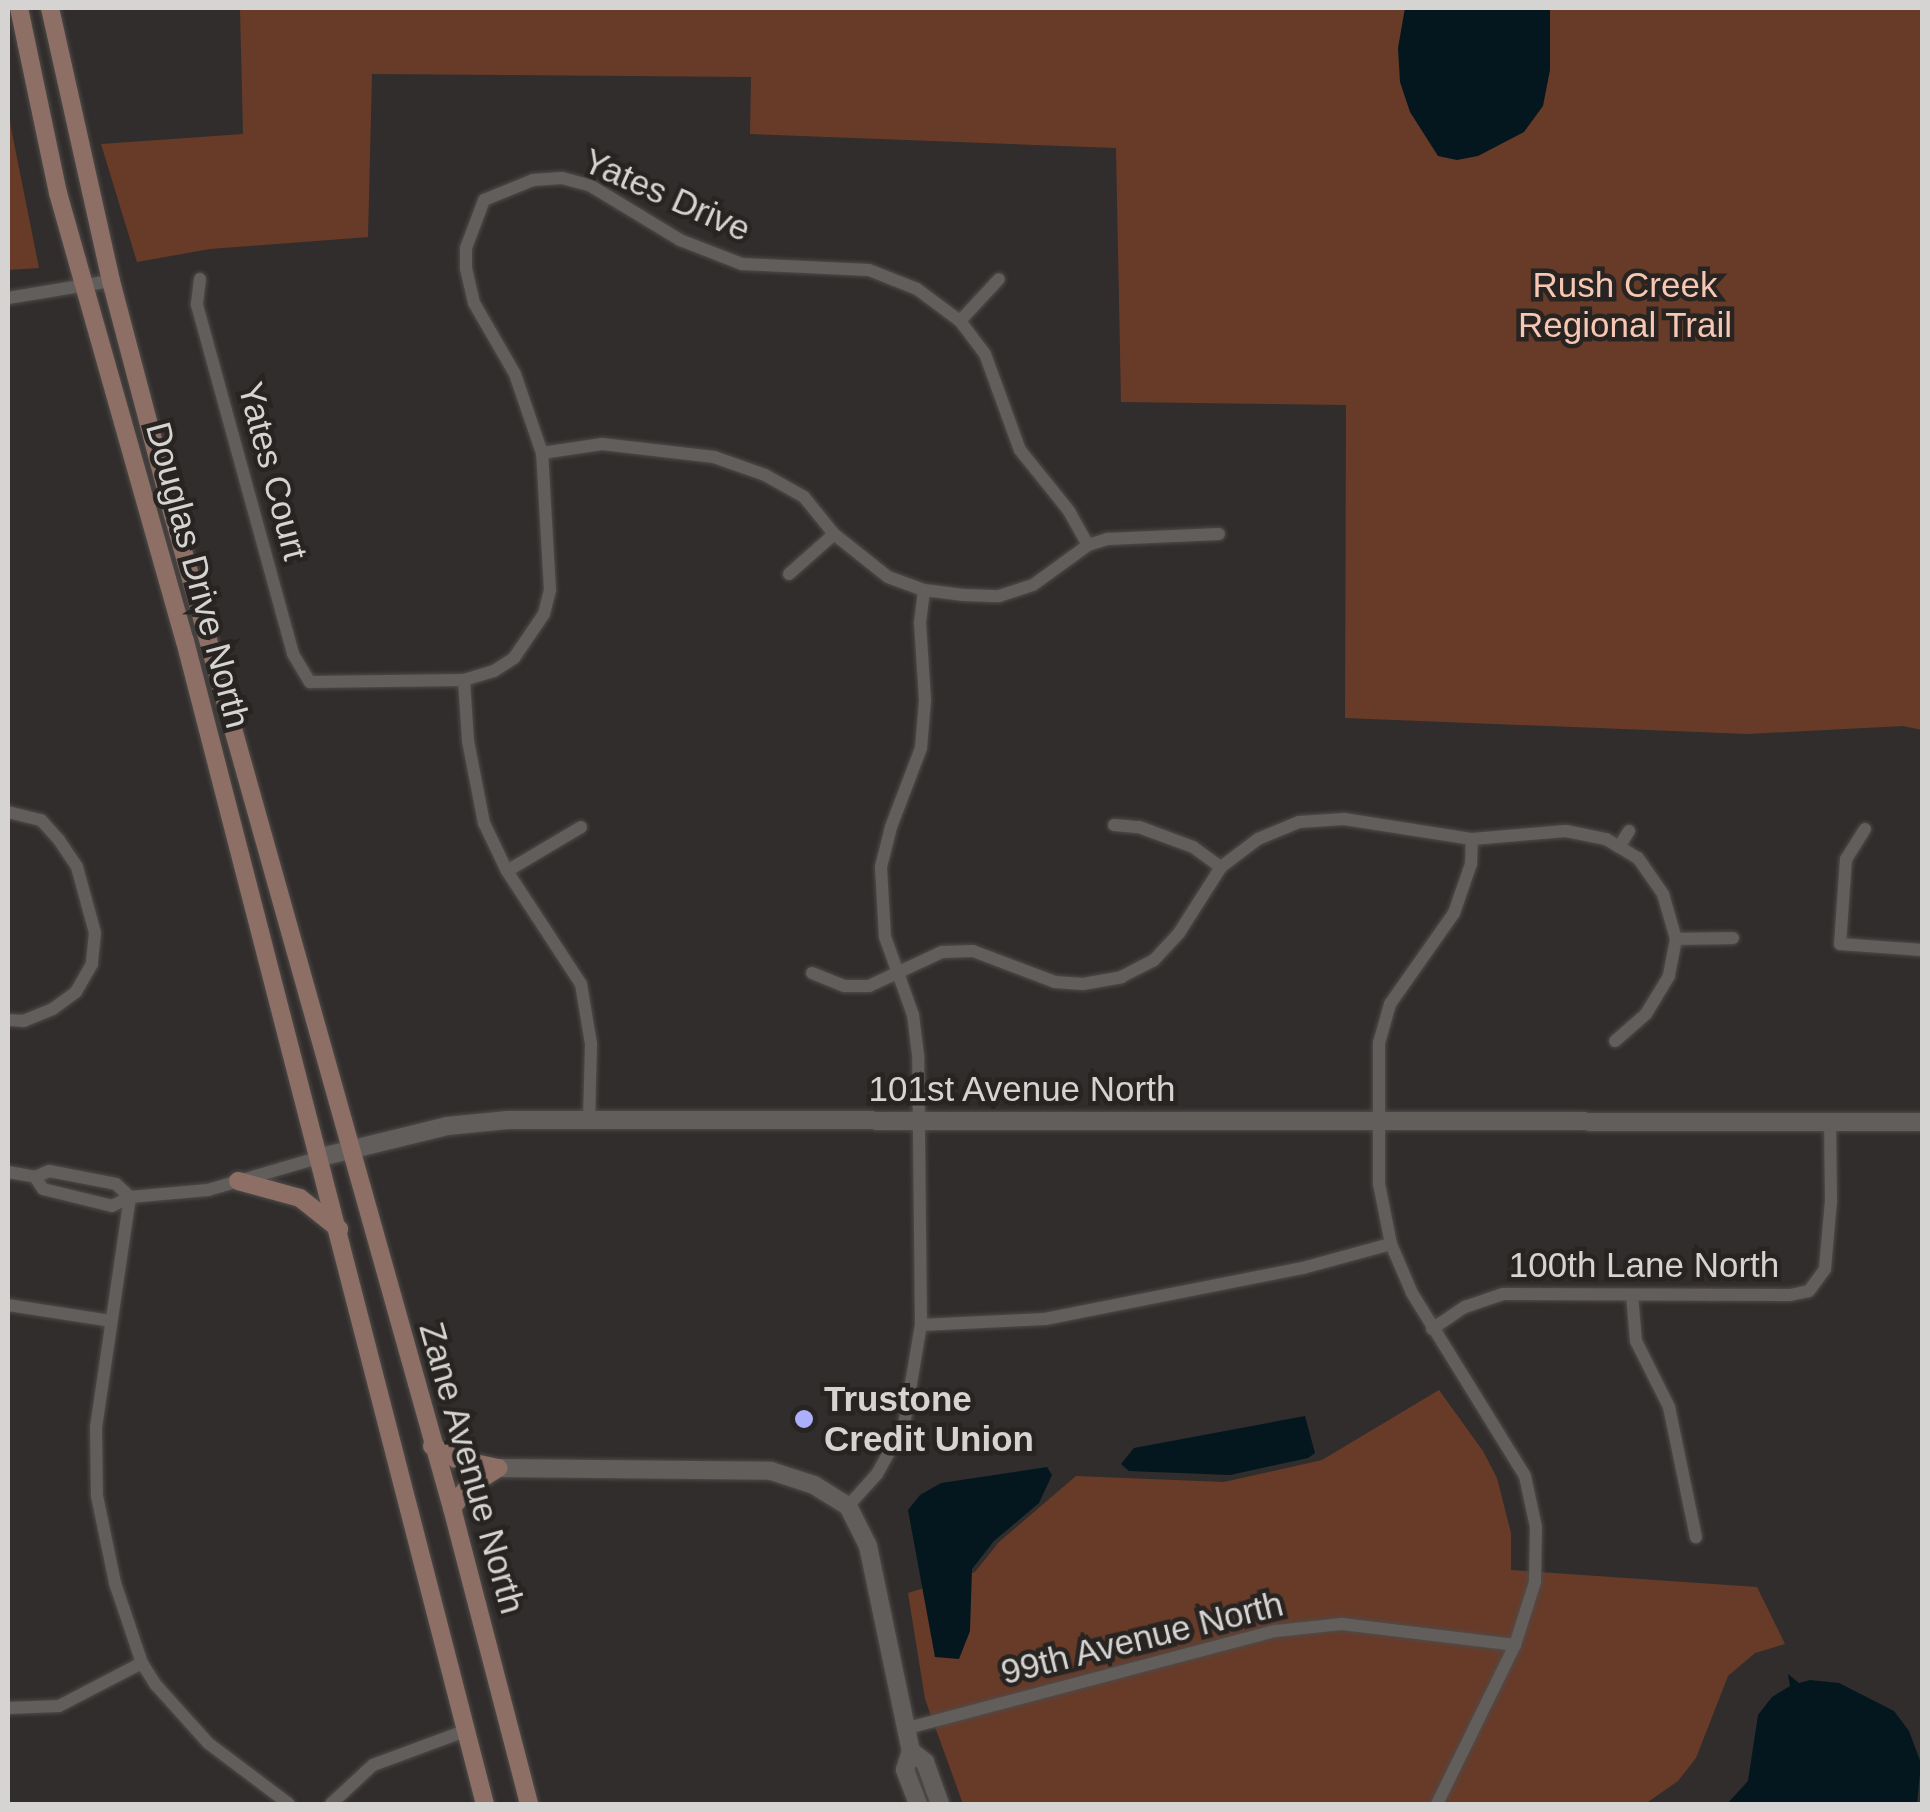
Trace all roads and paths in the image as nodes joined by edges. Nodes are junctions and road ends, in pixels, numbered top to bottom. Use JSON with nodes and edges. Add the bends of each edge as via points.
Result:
{"nodes":[{"id":1,"x":19,"y":8,"type":"edge"},
{"id":2,"x":50,"y":8,"type":"edge"},
{"id":3,"x":200,"y":279,"type":"dead end"},
{"id":4,"x":999,"y":279,"type":"dead end"},
{"id":5,"x":111,"y":282,"type":"junction"},
{"id":6,"x":85,"y":287,"type":"junction"},
{"id":7,"x":8,"y":298,"type":"edge"},
{"id":8,"x":960,"y":320,"type":"junction"},
{"id":9,"x":542,"y":453,"type":"junction"},
{"id":10,"x":834,"y":534,"type":"junction"},
{"id":11,"x":1219,"y":534,"type":"dead end"},
{"id":12,"x":1088,"y":545,"type":"junction"},
{"id":13,"x":789,"y":574,"type":"dead end"},
{"id":14,"x":924,"y":590,"type":"junction"},
{"id":15,"x":303,"y":676,"type":"joint"},
{"id":16,"x":464,"y":680,"type":"junction"},
{"id":17,"x":8,"y":812,"type":"edge"},
{"id":18,"x":1114,"y":824,"type":"dead end"},
{"id":19,"x":581,"y":827,"type":"dead end"},
{"id":20,"x":1865,"y":829,"type":"dead end"},
{"id":21,"x":1629,"y":831,"type":"dead end"},
{"id":22,"x":1472,"y":838,"type":"junction"},
{"id":23,"x":1619,"y":847,"type":"junction"},
{"id":24,"x":1222,"y":866,"type":"junction"},
{"id":25,"x":507,"y":871,"type":"junction"},
{"id":26,"x":1733,"y":938,"type":"dead end"},
{"id":27,"x":1676,"y":939,"type":"junction"},
{"id":28,"x":1922,"y":952,"type":"edge"},
{"id":29,"x":1921,"y":966,"type":"edge"},
{"id":30,"x":899,"y":971,"type":"junction"},
{"id":31,"x":812,"y":973,"type":"dead end"},
{"id":32,"x":8,"y":1020,"type":"edge"},
{"id":33,"x":1614,"y":1041,"type":"dead end"},
{"id":34,"x":590,"y":1121,"type":"junction"},
{"id":35,"x":921,"y":1121,"type":"junction"},
{"id":36,"x":1379,"y":1122,"type":"junction"},
{"id":37,"x":1830,"y":1122,"type":"junction"},
{"id":38,"x":1922,"y":1122,"type":"edge"},
{"id":39,"x":348,"y":1151,"type":"junction"},
{"id":40,"x":321,"y":1158,"type":"junction"},
{"id":41,"x":8,"y":1172,"type":"edge"},
{"id":42,"x":34,"y":1177,"type":"junction"},
{"id":43,"x":238,"y":1181,"type":"junction"},
{"id":44,"x":130,"y":1196,"type":"junction"},
{"id":45,"x":339,"y":1230,"type":"junction"},
{"id":46,"x":1391,"y":1244,"type":"junction"},
{"id":47,"x":1632,"y":1296,"type":"junction"},
{"id":48,"x":8,"y":1305,"type":"edge"},
{"id":49,"x":112,"y":1321,"type":"junction"},
{"id":50,"x":921,"y":1325,"type":"junction"},
{"id":51,"x":1432,"y":1329,"type":"junction"},
{"id":52,"x":432,"y":1446,"type":"junction"},
{"id":53,"x":498,"y":1468,"type":"junction"},
{"id":54,"x":848,"y":1506,"type":"junction"},
{"id":55,"x":452,"y":1508,"type":"junction"},
{"id":56,"x":1696,"y":1537,"type":"dead end"},
{"id":57,"x":1515,"y":1646,"type":"junction"},
{"id":58,"x":142,"y":1663,"type":"junction"},
{"id":59,"x":8,"y":1708,"type":"edge"},
{"id":60,"x":904,"y":1729,"type":"junction"},
{"id":61,"x":466,"y":1731,"type":"junction"},
{"id":62,"x":911,"y":1750,"type":"junction"},
{"id":63,"x":290,"y":1804,"type":"edge"},
{"id":64,"x":331,"y":1804,"type":"edge"},
{"id":65,"x":485,"y":1804,"type":"edge"},
{"id":66,"x":530,"y":1804,"type":"edge"},
{"id":67,"x":918,"y":1804,"type":"edge"},
{"id":68,"x":940,"y":1804,"type":"edge"},
{"id":69,"x":1437,"y":1804,"type":"edge"}],
"edges":[{"from":1,"to":6,"type":"main road","name":"Douglas Drive North"},
{"from":2,"to":5,"type":"main road","name":"Douglas Drive North"},
{"from":3,"to":15,"type":"street","name":"Yates Court","via":[[196,305]]},
{"from":4,"to":8,"type":"street"},
{"from":5,"to":6,"type":"street"},
{"from":5,"to":39,"type":"main road","name":"Douglas Drive North"},
{"from":6,"to":7,"type":"street"},
{"from":6,"to":40,"type":"main road","name":"Douglas Drive North"},
{"from":8,"to":9,"type":"street","name":"Yates Drive","via":[[917,290],[870,270],[774,268],[706,253],[591,186],[562,178],[502,190],[484,200],[466,248],[468,288],[515,374]]},
{"from":8,"to":12,"type":"street","name":"Yates Drive","via":[[985,354],[1020,450]]},
{"from":9,"to":10,"type":"street","via":[[602,444],[714,457],[804,497]]},
{"from":9,"to":16,"type":"street","name":"Yates Drive","via":[[550,590],[544,614],[514,658]]},
{"from":10,"to":13,"type":"street"},
{"from":10,"to":14,"type":"street","via":[[888,577]]},
{"from":11,"to":12,"type":"street","via":[[1129,536]]},
{"from":12,"to":14,"type":"street","via":[[1034,584],[999,596]]},
{"from":14,"to":30,"type":"street","via":[[921,748],[881,867],[884,937]]},
{"from":15,"to":16,"type":"street","name":"Yates Drive","via":[[328,685]]},
{"from":16,"to":25,"type":"street","via":[[484,823]]},
{"from":17,"to":32,"type":"street","via":[[41,820],[59,840],[77,867],[95,933],[92,964],[76,992],[24,1021]]},
{"from":18,"to":24,"type":"street","via":[[1192,847]]},
{"from":19,"to":25,"type":"street"},
{"from":20,"to":28,"type":"street","via":[[1846,859],[1840,944]]},
{"from":21,"to":23,"type":"street"},
{"from":22,"to":23,"type":"street","via":[[1566,831]]},
{"from":22,"to":24,"type":"street","via":[[1344,819],[1300,822],[1258,839]]},
{"from":22,"to":36,"type":"street","via":[[1472,864],[1454,914],[1390,1004],[1379,1044]]},
{"from":23,"to":27,"type":"street","via":[[1638,858],[1663,894]]},
{"from":24,"to":30,"type":"street","via":[[1167,947],[1121,977],[1055,982],[973,952],[942,952]]},
{"from":25,"to":34,"type":"street","via":[[581,984],[590,1044]]},
{"from":26,"to":27,"type":"street"},
{"from":27,"to":33,"type":"street","via":[[1646,1014]]},
{"from":28,"to":29,"type":"street"},
{"from":30,"to":31,"type":"street","via":[[868,986]]},
{"from":30,"to":35,"type":"street","via":[[916,1035]]},
{"from":34,"to":35,"type":"street","name":"101st Avenue North"},
{"from":34,"to":39,"type":"street","name":"101st Avenue North","via":[[447,1126]]},
{"from":35,"to":36,"type":"street","name":"101st Avenue North"},
{"from":35,"to":50,"type":"street"},
{"from":36,"to":37,"type":"street","name":"101st Avenue North"},
{"from":36,"to":46,"type":"street","via":[[1378,1184]]},
{"from":37,"to":38,"type":"street","name":"101st Avenue North"},
{"from":37,"to":47,"type":"street","name":"100th Lane North","via":[[1831,1201],[1818,1286],[1790,1295]]},
{"from":39,"to":40,"type":"street","name":"101st Avenue North"},
{"from":39,"to":52,"type":"main road","name":"Zane Avenue North"},
{"from":40,"to":43,"type":"street","name":"101st Avenue North"},
{"from":40,"to":45,"type":"main road","name":"Zane Avenue North"},
{"from":41,"to":42,"type":"street","name":"101st Avenue North"},
{"from":42,"to":44,"type":"street","name":"101st Avenue North","via":[[48,1171],[116,1184]]},
{"from":42,"to":44,"type":"street","name":"101st Avenue North","via":[[44,1190],[112,1206]]},
{"from":43,"to":44,"type":"street","name":"101st Avenue North","via":[[174,1195]]},
{"from":43,"to":45,"type":"main road","via":[[300,1198]]},
{"from":44,"to":49,"type":"street"},
{"from":45,"to":61,"type":"main road","name":"Zane Avenue North"},
{"from":46,"to":50,"type":"street","via":[[1045,1319]]},
{"from":46,"to":51,"type":"street"},
{"from":47,"to":51,"type":"street","name":"100th Lane North","via":[[1490,1296]]},
{"from":47,"to":56,"type":"street","via":[[1636,1342],[1669,1408]]},
{"from":48,"to":49,"type":"street"},
{"from":49,"to":58,"type":"street","via":[[96,1427],[97,1496],[115,1583]]},
{"from":50,"to":54,"type":"street","via":[[904,1425],[877,1474]]},
{"from":51,"to":57,"type":"street","via":[[1525,1476],[1536,1527],[1535,1582]]},
{"from":52,"to":53,"type":"main road","via":[[456,1460]]},
{"from":52,"to":55,"type":"main road","name":"Zane Avenue North"},
{"from":53,"to":54,"type":"street","via":[[771,1471],[814,1485]]},
{"from":53,"to":55,"type":"main road","via":[[468,1487]]},
{"from":54,"to":60,"type":"street","via":[[868,1546]]},
{"from":55,"to":66,"type":"main road","name":"Zane Avenue North"},
{"from":57,"to":60,"type":"street","name":"99th Avenue North","via":[[1342,1624],[1276,1631]]},
{"from":57,"to":69,"type":"street"},
{"from":58,"to":59,"type":"street","via":[[59,1706]]},
{"from":58,"to":63,"type":"street","via":[[208,1743]]},
{"from":60,"to":62,"type":"street"},
{"from":61,"to":64,"type":"street","via":[[373,1764]]},
{"from":61,"to":65,"type":"main road","name":"Zane Avenue North"},
{"from":62,"to":67,"type":"street","via":[[906,1770]]},
{"from":62,"to":68,"type":"street","via":[[925,1762]]}]}
